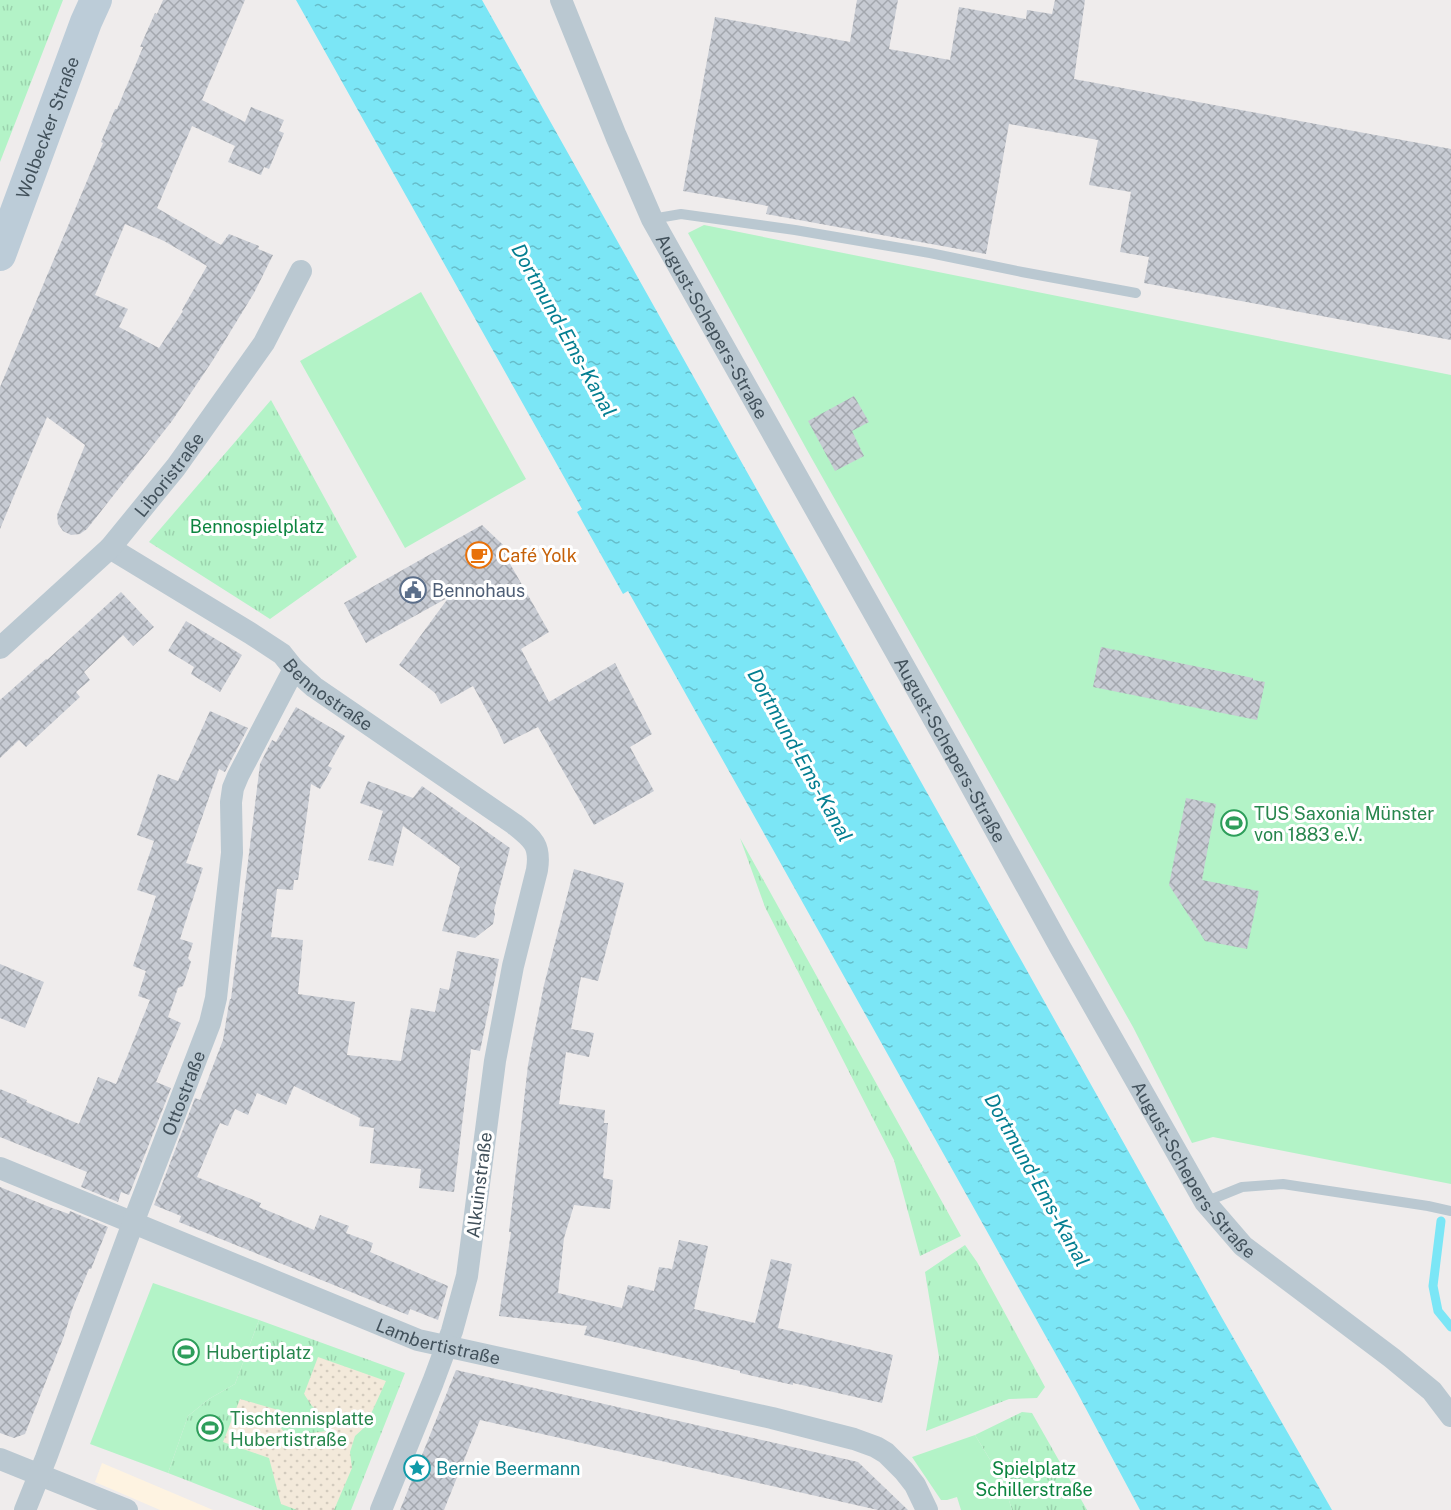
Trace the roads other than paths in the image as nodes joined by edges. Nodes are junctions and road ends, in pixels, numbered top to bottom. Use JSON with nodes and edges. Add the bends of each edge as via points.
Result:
{"nodes":[{"id":1,"x":96,"y":0,"type":"edge"},
{"id":2,"x":561,"y":0,"type":"edge"},
{"id":3,"x":652,"y":219,"type":"junction"},
{"id":4,"x":0,"y":255,"type":"edge"},
{"id":5,"x":301,"y":271,"type":"dead end"},
{"id":6,"x":1136,"y":293,"type":"dead end"},
{"id":7,"x":110,"y":549,"type":"junction"},
{"id":8,"x":0,"y":648,"type":"edge"},
{"id":9,"x":294,"y":669,"type":"junction"},
{"id":10,"x":538,"y":849,"type":"joint"},
{"id":11,"x":0,"y":1168,"type":"edge"},
{"id":12,"x":1205,"y":1202,"type":"junction"},
{"id":13,"x":1451,"y":1211,"type":"edge"},
{"id":14,"x":133,"y":1223,"type":"junction"},
{"id":15,"x":446,"y":1346,"type":"junction"},
{"id":16,"x":1451,"y":1416,"type":"edge"},
{"id":17,"x":0,"y":1459,"type":"edge"},
{"id":18,"x":39,"y":1475,"type":"junction"},
{"id":19,"x":25,"y":1510,"type":"edge"},
{"id":20,"x":127,"y":1510,"type":"edge"},
{"id":21,"x":381,"y":1510,"type":"edge"},
{"id":22,"x":927,"y":1510,"type":"edge"}],
"edges":[{"from":1,"to":4,"type":"main road","name":"Wolbecker Straße"},
{"from":2,"to":3,"type":"street","name":"August-Schepers-Straße"},
{"from":3,"to":6,"type":"lane","via":[[681,214],[795,230]]},
{"from":3,"to":12,"type":"street","name":"August-Schepers-Straße"},
{"from":5,"to":7,"type":"street","name":"Liboristraße","via":[[264,343],[176,467]]},
{"from":7,"to":8,"type":"street","name":"Liboristraße"},
{"from":7,"to":9,"type":"street","name":"Bennostraße","via":[[250,633],[282,654]]},
{"from":9,"to":10,"type":"street","name":"Bennostraße","via":[[314,687],[528,834]]},
{"from":9,"to":14,"type":"street","name":"Ottostraße","via":[[233,788],[232,853],[213,1011]]},
{"from":10,"to":15,"type":"street","name":"Alkuinstraße","via":[[537,870],[495,1061],[467,1276]]},
{"from":11,"to":14,"type":"street","name":"Lambertistraße"},
{"from":12,"to":13,"type":"lane","via":[[1242,1187],[1283,1184]]},
{"from":12,"to":16,"type":"street","name":"August-Schepers-Straße","via":[[1243,1246],[1392,1358],[1432,1391]]},
{"from":14,"to":15,"type":"street","name":"Lambertistraße","via":[[418,1340]]},
{"from":14,"to":18,"type":"street","name":"Ottostraße"},
{"from":15,"to":21,"type":"street","name":"Alkuinstraße"},
{"from":15,"to":22,"type":"street","name":"Lambertistraße","via":[[854,1439],[876,1447],[895,1461],[915,1485]]},
{"from":17,"to":18,"type":"street"},
{"from":18,"to":19,"type":"street","name":"Ottostraße"},
{"from":18,"to":20,"type":"street"}]}
